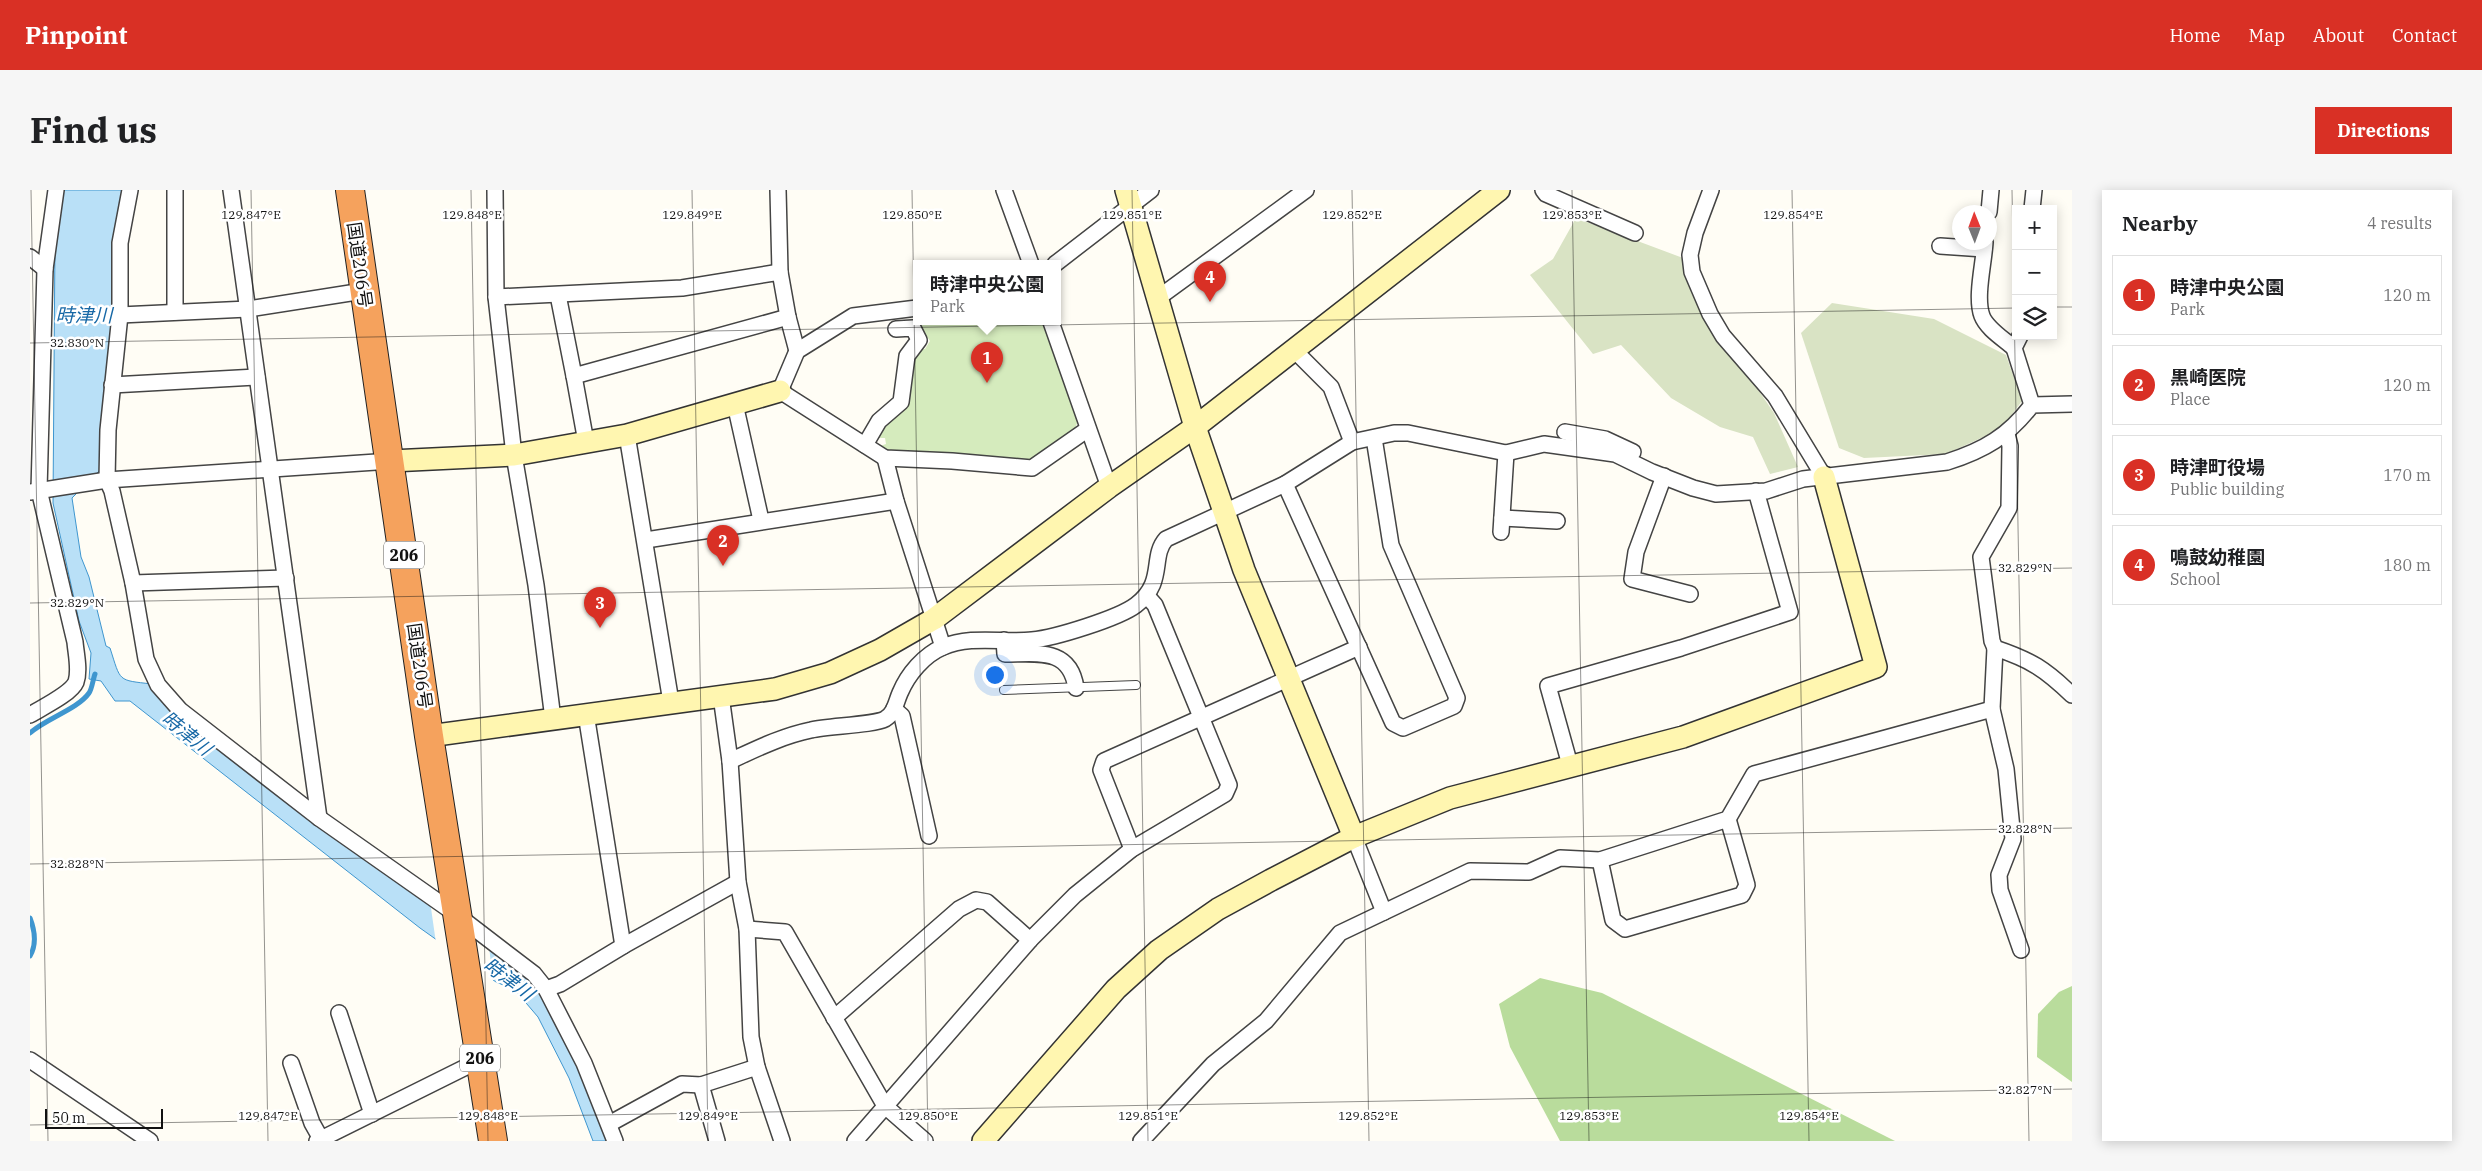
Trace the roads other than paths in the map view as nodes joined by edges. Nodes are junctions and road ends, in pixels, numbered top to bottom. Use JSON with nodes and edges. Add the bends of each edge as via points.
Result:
{"nodes":[{"id":1,"x":56,"y":190,"type":"edge"},
{"id":2,"x":130,"y":190,"type":"edge"},
{"id":3,"x":175,"y":190,"type":"edge"},
{"id":4,"x":231,"y":190,"type":"edge"},
{"id":5,"x":350,"y":190,"type":"edge"},
{"id":6,"x":496,"y":190,"type":"edge"},
{"id":7,"x":778,"y":190,"type":"edge"},
{"id":8,"x":1004,"y":190,"type":"edge"},
{"id":9,"x":1150,"y":190,"type":"edge"},
{"id":10,"x":1306,"y":190,"type":"edge"},
{"id":11,"x":1499,"y":190,"type":"edge"},
{"id":12,"x":1543,"y":190,"type":"edge"},
{"id":13,"x":1711,"y":190,"type":"edge"},
{"id":14,"x":1991,"y":190,"type":"edge"},
{"id":15,"x":2034,"y":190,"type":"edge"},
{"id":16,"x":1128,"y":198,"type":"edge"},
{"id":17,"x":1989,"y":205,"type":"edge"},
{"id":18,"x":2032,"y":205,"type":"edge"},
{"id":19,"x":1635,"y":233,"type":"dead end"},
{"id":20,"x":1940,"y":246,"type":"dead end"},
{"id":21,"x":1952,"y":246,"type":"edge"},
{"id":22,"x":1985,"y":250,"type":"edge"},
{"id":23,"x":30,"y":257,"type":"edge"},
{"id":24,"x":1030,"y":260,"type":"edge"},
{"id":25,"x":1059,"y":260,"type":"edge"},
{"id":26,"x":46,"y":269,"type":"junction"},
{"id":27,"x":780,"y":272,"type":"junction"},
{"id":28,"x":363,"y":291,"type":"junction"},
{"id":29,"x":558,"y":294,"type":"junction"},
{"id":30,"x":496,"y":297,"type":"junction"},
{"id":31,"x":1158,"y":298,"type":"junction"},
{"id":32,"x":913,"y":308,"type":"edge"},
{"id":33,"x":248,"y":309,"type":"junction"},
{"id":34,"x":176,"y":312,"type":"junction"},
{"id":35,"x":120,"y":315,"type":"junction"},
{"id":36,"x":788,"y":317,"type":"junction"},
{"id":37,"x":1053,"y":325,"type":"edge"},
{"id":38,"x":896,"y":328,"type":"dead end"},
{"id":39,"x":2017,"y":342,"type":"edge"},
{"id":40,"x":1294,"y":350,"type":"junction"},
{"id":41,"x":797,"y":351,"type":"junction"},
{"id":42,"x":574,"y":376,"type":"junction"},
{"id":43,"x":256,"y":378,"type":"junction"},
{"id":44,"x":112,"y":385,"type":"junction"},
{"id":45,"x":780,"y":390,"type":"junction"},
{"id":46,"x":735,"y":404,"type":"junction"},
{"id":47,"x":2072,"y":404,"type":"edge"},
{"id":48,"x":2032,"y":405,"type":"junction"},
{"id":49,"x":1195,"y":427,"type":"junction"},
{"id":50,"x":1088,"y":429,"type":"junction"},
{"id":51,"x":1565,"y":432,"type":"dead end"},
{"id":52,"x":2007,"y":434,"type":"junction"},
{"id":53,"x":627,"y":435,"type":"junction"},
{"id":54,"x":1374,"y":438,"type":"junction"},
{"id":55,"x":586,"y":442,"type":"junction"},
{"id":56,"x":1352,"y":442,"type":"junction"},
{"id":57,"x":865,"y":445,"type":"junction"},
{"id":58,"x":1506,"y":454,"type":"junction"},
{"id":59,"x":514,"y":455,"type":"junction"},
{"id":60,"x":885,"y":458,"type":"junction"},
{"id":61,"x":390,"y":462,"type":"junction"},
{"id":62,"x":272,"y":470,"type":"junction"},
{"id":63,"x":1658,"y":474,"type":"junction"},
{"id":64,"x":1824,"y":477,"type":"junction"},
{"id":65,"x":107,"y":480,"type":"junction"},
{"id":66,"x":1285,"y":484,"type":"junction"},
{"id":67,"x":1109,"y":487,"type":"junction"},
{"id":68,"x":38,"y":490,"type":"edge"},
{"id":69,"x":1756,"y":491,"type":"junction"},
{"id":70,"x":896,"y":501,"type":"junction"},
{"id":71,"x":1223,"y":511,"type":"junction"},
{"id":72,"x":761,"y":520,"type":"junction"},
{"id":73,"x":1557,"y":521,"type":"dead end"},
{"id":74,"x":646,"y":540,"type":"junction"},
{"id":75,"x":286,"y":578,"type":"junction"},
{"id":76,"x":133,"y":582,"type":"junction"},
{"id":77,"x":1690,"y":594,"type":"dead end"},
{"id":78,"x":1147,"y":596,"type":"junction"},
{"id":79,"x":934,"y":619,"type":"junction"},
{"id":80,"x":1004,"y":640,"type":"junction"},
{"id":81,"x":943,"y":647,"type":"junction"},
{"id":82,"x":1359,"y":647,"type":"junction"},
{"id":83,"x":1994,"y":648,"type":"junction"},
{"id":84,"x":1290,"y":677,"type":"junction"},
{"id":85,"x":1136,"y":686,"type":"dead end"},
{"id":86,"x":1076,"y":688,"type":"junction"},
{"id":87,"x":1004,"y":690,"type":"dead end"},
{"id":88,"x":2072,"y":695,"type":"edge"},
{"id":89,"x":721,"y":696,"type":"junction"},
{"id":90,"x":671,"y":702,"type":"junction"},
{"id":91,"x":894,"y":709,"type":"junction"},
{"id":92,"x":1992,"y":709,"type":"junction"},
{"id":93,"x":30,"y":714,"type":"edge"},
{"id":94,"x":586,"y":714,"type":"junction"},
{"id":95,"x":553,"y":719,"type":"junction"},
{"id":96,"x":1202,"y":719,"type":"junction"},
{"id":97,"x":429,"y":736,"type":"junction"},
{"id":98,"x":730,"y":761,"type":"junction"},
{"id":99,"x":1570,"y":765,"type":"junction"},
{"id":100,"x":320,"y":818,"type":"junction"},
{"id":101,"x":1728,"y":819,"type":"junction"},
{"id":102,"x":929,"y":836,"type":"dead end"},
{"id":103,"x":1354,"y":837,"type":"junction"},
{"id":104,"x":1132,"y":849,"type":"junction"},
{"id":105,"x":1600,"y":860,"type":"junction"},
{"id":106,"x":738,"y":882,"type":"junction"},
{"id":107,"x":1384,"y":912,"type":"junction"},
{"id":108,"x":458,"y":918,"type":"junction"},
{"id":109,"x":747,"y":929,"type":"junction"},
{"id":110,"x":1030,"y":940,"type":"junction"},
{"id":111,"x":623,"y":946,"type":"junction"},
{"id":112,"x":2021,"y":950,"type":"dead end"},
{"id":113,"x":546,"y":989,"type":"junction"},
{"id":114,"x":339,"y":1013,"type":"dead end"},
{"id":115,"x":834,"y":1018,"type":"junction"},
{"id":116,"x":30,"y":1060,"type":"edge"},
{"id":117,"x":480,"y":1060,"type":"junction"},
{"id":118,"x":290,"y":1063,"type":"dead end"},
{"id":119,"x":757,"y":1067,"type":"junction"},
{"id":120,"x":701,"y":1085,"type":"junction"},
{"id":121,"x":885,"y":1106,"type":"junction"},
{"id":122,"x":372,"y":1114,"type":"junction"},
{"id":123,"x":609,"y":1124,"type":"junction"},
{"id":124,"x":319,"y":1140,"type":"edge"},
{"id":125,"x":150,"y":1141,"type":"edge"},
{"id":126,"x":493,"y":1141,"type":"edge"},
{"id":127,"x":615,"y":1141,"type":"edge"},
{"id":128,"x":717,"y":1141,"type":"edge"},
{"id":129,"x":782,"y":1141,"type":"edge"},
{"id":130,"x":855,"y":1141,"type":"edge"},
{"id":131,"x":925,"y":1141,"type":"edge"},
{"id":132,"x":983,"y":1141,"type":"edge"},
{"id":133,"x":1141,"y":1141,"type":"edge"}],
"edges":[{"from":1,"to":26,"type":"street"},
{"from":2,"to":35,"type":"street","via":[[120,243]]},
{"from":3,"to":34,"type":"street"},
{"from":4,"to":33,"type":"street"},
{"from":5,"to":28,"type":"highway","name":"国道206号","number":"206"},
{"from":6,"to":30,"type":"street"},
{"from":7,"to":27,"type":"street"},
{"from":8,"to":24,"type":"street"},
{"from":9,"to":16,"type":"street"},
{"from":10,"to":31,"type":"street"},
{"from":11,"to":40,"type":"street"},
{"from":12,"to":19,"type":"street"},
{"from":13,"to":64,"type":"street","via":[[1695,233],[1690,255],[1692,272],[1723,336],[1776,396]]},
{"from":14,"to":17,"type":"street"},
{"from":15,"to":18,"type":"street"},
{"from":16,"to":25,"type":"street"},
{"from":16,"to":31,"type":"street"},
{"from":20,"to":21,"type":"street"},
{"from":22,"to":39,"type":"street","via":[[1979,300],[1982,317],[1991,329]]},
{"from":23,"to":26,"type":"street"},
{"from":26,"to":68,"type":"street"},
{"from":27,"to":29,"type":"street","via":[[682,288]]},
{"from":27,"to":36,"type":"street"},
{"from":28,"to":33,"type":"street"},
{"from":28,"to":61,"type":"highway","name":"国道206号","number":"206"},
{"from":29,"to":30,"type":"street"},
{"from":29,"to":42,"type":"street"},
{"from":30,"to":59,"type":"street"},
{"from":31,"to":49,"type":"street"},
{"from":32,"to":41,"type":"street","via":[[853,316]]},
{"from":33,"to":34,"type":"street"},
{"from":33,"to":43,"type":"street"},
{"from":34,"to":35,"type":"street"},
{"from":35,"to":44,"type":"street"},
{"from":36,"to":41,"type":"street"},
{"from":36,"to":42,"type":"street"},
{"from":37,"to":50,"type":"street"},
{"from":38,"to":57,"type":"street","via":[[913,328],[919,340],[907,356],[901,402],[879,421]]},
{"from":39,"to":48,"type":"street"},
{"from":40,"to":49,"type":"street"},
{"from":40,"to":56,"type":"street","via":[[1331,387]]},
{"from":41,"to":45,"type":"street"},
{"from":42,"to":55,"type":"street"},
{"from":43,"to":44,"type":"street"},
{"from":43,"to":62,"type":"street"},
{"from":44,"to":65,"type":"street"},
{"from":45,"to":46,"type":"street"},
{"from":45,"to":57,"type":"street"},
{"from":46,"to":53,"type":"street"},
{"from":46,"to":72,"type":"street"},
{"from":47,"to":48,"type":"street"},
{"from":48,"to":52,"type":"street"},
{"from":49,"to":67,"type":"street"},
{"from":49,"to":71,"type":"street"},
{"from":50,"to":60,"type":"street","via":[[1032,468]]},
{"from":50,"to":67,"type":"street"},
{"from":51,"to":63,"type":"street","via":[[1605,439],[1637,454]]},
{"from":52,"to":64,"type":"street","via":[[1967,456],[1947,462]]},
{"from":52,"to":83,"type":"street","via":[[2010,446],[2010,508],[1982,557]]},
{"from":53,"to":55,"type":"street"},
{"from":53,"to":74,"type":"street"},
{"from":54,"to":56,"type":"street"},
{"from":54,"to":58,"type":"street","via":[[1408,433]]},
{"from":54,"to":82,"type":"street","via":[[1391,545],[1457,698],[1454,706],[1403,728],[1393,724]]},
{"from":55,"to":59,"type":"street"},
{"from":56,"to":66,"type":"street"},
{"from":57,"to":60,"type":"street"},
{"from":58,"to":63,"type":"street","via":[[1544,444],[1583,449],[1615,454]]},
{"from":58,"to":73,"type":"street","via":[[1502,525]]},
{"from":59,"to":61,"type":"street"},
{"from":59,"to":95,"type":"street","via":[[536,585]]},
{"from":60,"to":70,"type":"street"},
{"from":61,"to":62,"type":"street"},
{"from":61,"to":97,"type":"highway","name":"国道206号","number":"206"},
{"from":62,"to":65,"type":"street"},
{"from":62,"to":75,"type":"street"},
{"from":63,"to":69,"type":"street","via":[[1716,494]]},
{"from":63,"to":77,"type":"street","via":[[1632,578]]},
{"from":64,"to":69,"type":"street","via":[[1803,478],[1766,491]]},
{"from":64,"to":99,"type":"street","via":[[1876,667],[1683,737]]},
{"from":65,"to":68,"type":"street"},
{"from":65,"to":76,"type":"street"},
{"from":66,"to":71,"type":"street"},
{"from":66,"to":82,"type":"street"},
{"from":67,"to":79,"type":"street"},
{"from":68,"to":93,"type":"street","via":[[78,666],[75,683],[67,692]]},
{"from":69,"to":99,"type":"street","via":[[1790,612],[1681,648],[1548,686]]},
{"from":70,"to":72,"type":"street"},
{"from":70,"to":79,"type":"street"},
{"from":71,"to":78,"type":"street","via":[[1161,545],[1156,579]]},
{"from":71,"to":84,"type":"street","via":[[1244,570]]},
{"from":72,"to":74,"type":"street"},
{"from":74,"to":90,"type":"street"},
{"from":75,"to":76,"type":"street"},
{"from":75,"to":100,"type":"street"},
{"from":76,"to":100,"type":"street","via":[[146,660],[158,684],[180,710]]},
{"from":78,"to":80,"type":"street","via":[[1133,607],[1072,631],[1032,640]]},
{"from":78,"to":96,"type":"street","via":[[1155,604]]},
{"from":79,"to":81,"type":"street"},
{"from":79,"to":89,"type":"street","via":[[880,650],[830,673],[775,689]]},
{"from":80,"to":81,"type":"street","via":[[961,641]]},
{"from":80,"to":86,"type":"street","via":[[1005,654],[1050,655],[1060,659],[1071,667]]},
{"from":81,"to":91,"type":"street","via":[[921,661],[900,691]]},
{"from":82,"to":84,"type":"street"},
{"from":83,"to":88,"type":"street","via":[[2033,662]]},
{"from":83,"to":92,"type":"street"},
{"from":84,"to":96,"type":"street"},
{"from":84,"to":103,"type":"street"},
{"from":85,"to":86,"type":"lane"},
{"from":86,"to":87,"type":"lane"},
{"from":89,"to":90,"type":"street"},
{"from":89,"to":98,"type":"street"},
{"from":90,"to":94,"type":"street"},
{"from":91,"to":98,"type":"street","via":[[884,720],[810,730],[773,741]]},
{"from":91,"to":102,"type":"street","via":[[902,716]]},
{"from":92,"to":101,"type":"street","via":[[1754,774]]},
{"from":92,"to":112,"type":"street","via":[[2006,769],[2013,839],[1999,875],[2000,890]]},
{"from":94,"to":95,"type":"street"},
{"from":94,"to":111,"type":"street"},
{"from":95,"to":97,"type":"street"},
{"from":96,"to":104,"type":"street","via":[[1229,785],[1224,794]]},
{"from":96,"to":104,"type":"street","via":[[1104,761],[1101,770]]},
{"from":97,"to":108,"type":"highway","name":"国道206号","number":"206"},
{"from":98,"to":106,"type":"street"},
{"from":99,"to":103,"type":"street","via":[[1450,798]]},
{"from":100,"to":108,"type":"street"},
{"from":101,"to":105,"type":"street"},
{"from":101,"to":105,"type":"street","via":[[1747,885],[1742,895],[1625,929],[1613,920]]},
{"from":103,"to":107,"type":"street"},
{"from":103,"to":132,"type":"street","via":[[1218,909],[1159,950],[1116,989]]},
{"from":104,"to":110,"type":"street","via":[[1075,895]]},
{"from":105,"to":107,"type":"street","via":[[1560,858],[1529,872],[1470,871]]},
{"from":106,"to":109,"type":"street"},
{"from":106,"to":111,"type":"street"},
{"from":107,"to":133,"type":"street","via":[[1340,933],[1266,1021],[1213,1064]]},
{"from":108,"to":113,"type":"street","via":[[534,974]]},
{"from":108,"to":117,"type":"highway","name":"国道206号","number":"206"},
{"from":109,"to":115,"type":"street","via":[[785,932]]},
{"from":109,"to":119,"type":"street","via":[[750,1016]]},
{"from":110,"to":115,"type":"street","via":[[987,902],[976,900],[959,909]]},
{"from":110,"to":121,"type":"street"},
{"from":111,"to":113,"type":"street"},
{"from":113,"to":123,"type":"street","via":[[584,1062]]},
{"from":114,"to":122,"type":"street"},
{"from":115,"to":121,"type":"street"},
{"from":116,"to":125,"type":"street"},
{"from":117,"to":122,"type":"street"},
{"from":117,"to":126,"type":"highway","name":"国道206号","number":"206"},
{"from":118,"to":124,"type":"street"},
{"from":119,"to":120,"type":"street"},
{"from":119,"to":129,"type":"street"},
{"from":120,"to":123,"type":"street","via":[[682,1084]]},
{"from":120,"to":128,"type":"street"},
{"from":121,"to":130,"type":"street"},
{"from":121,"to":131,"type":"street"},
{"from":122,"to":124,"type":"street"},
{"from":123,"to":127,"type":"street"}]}
